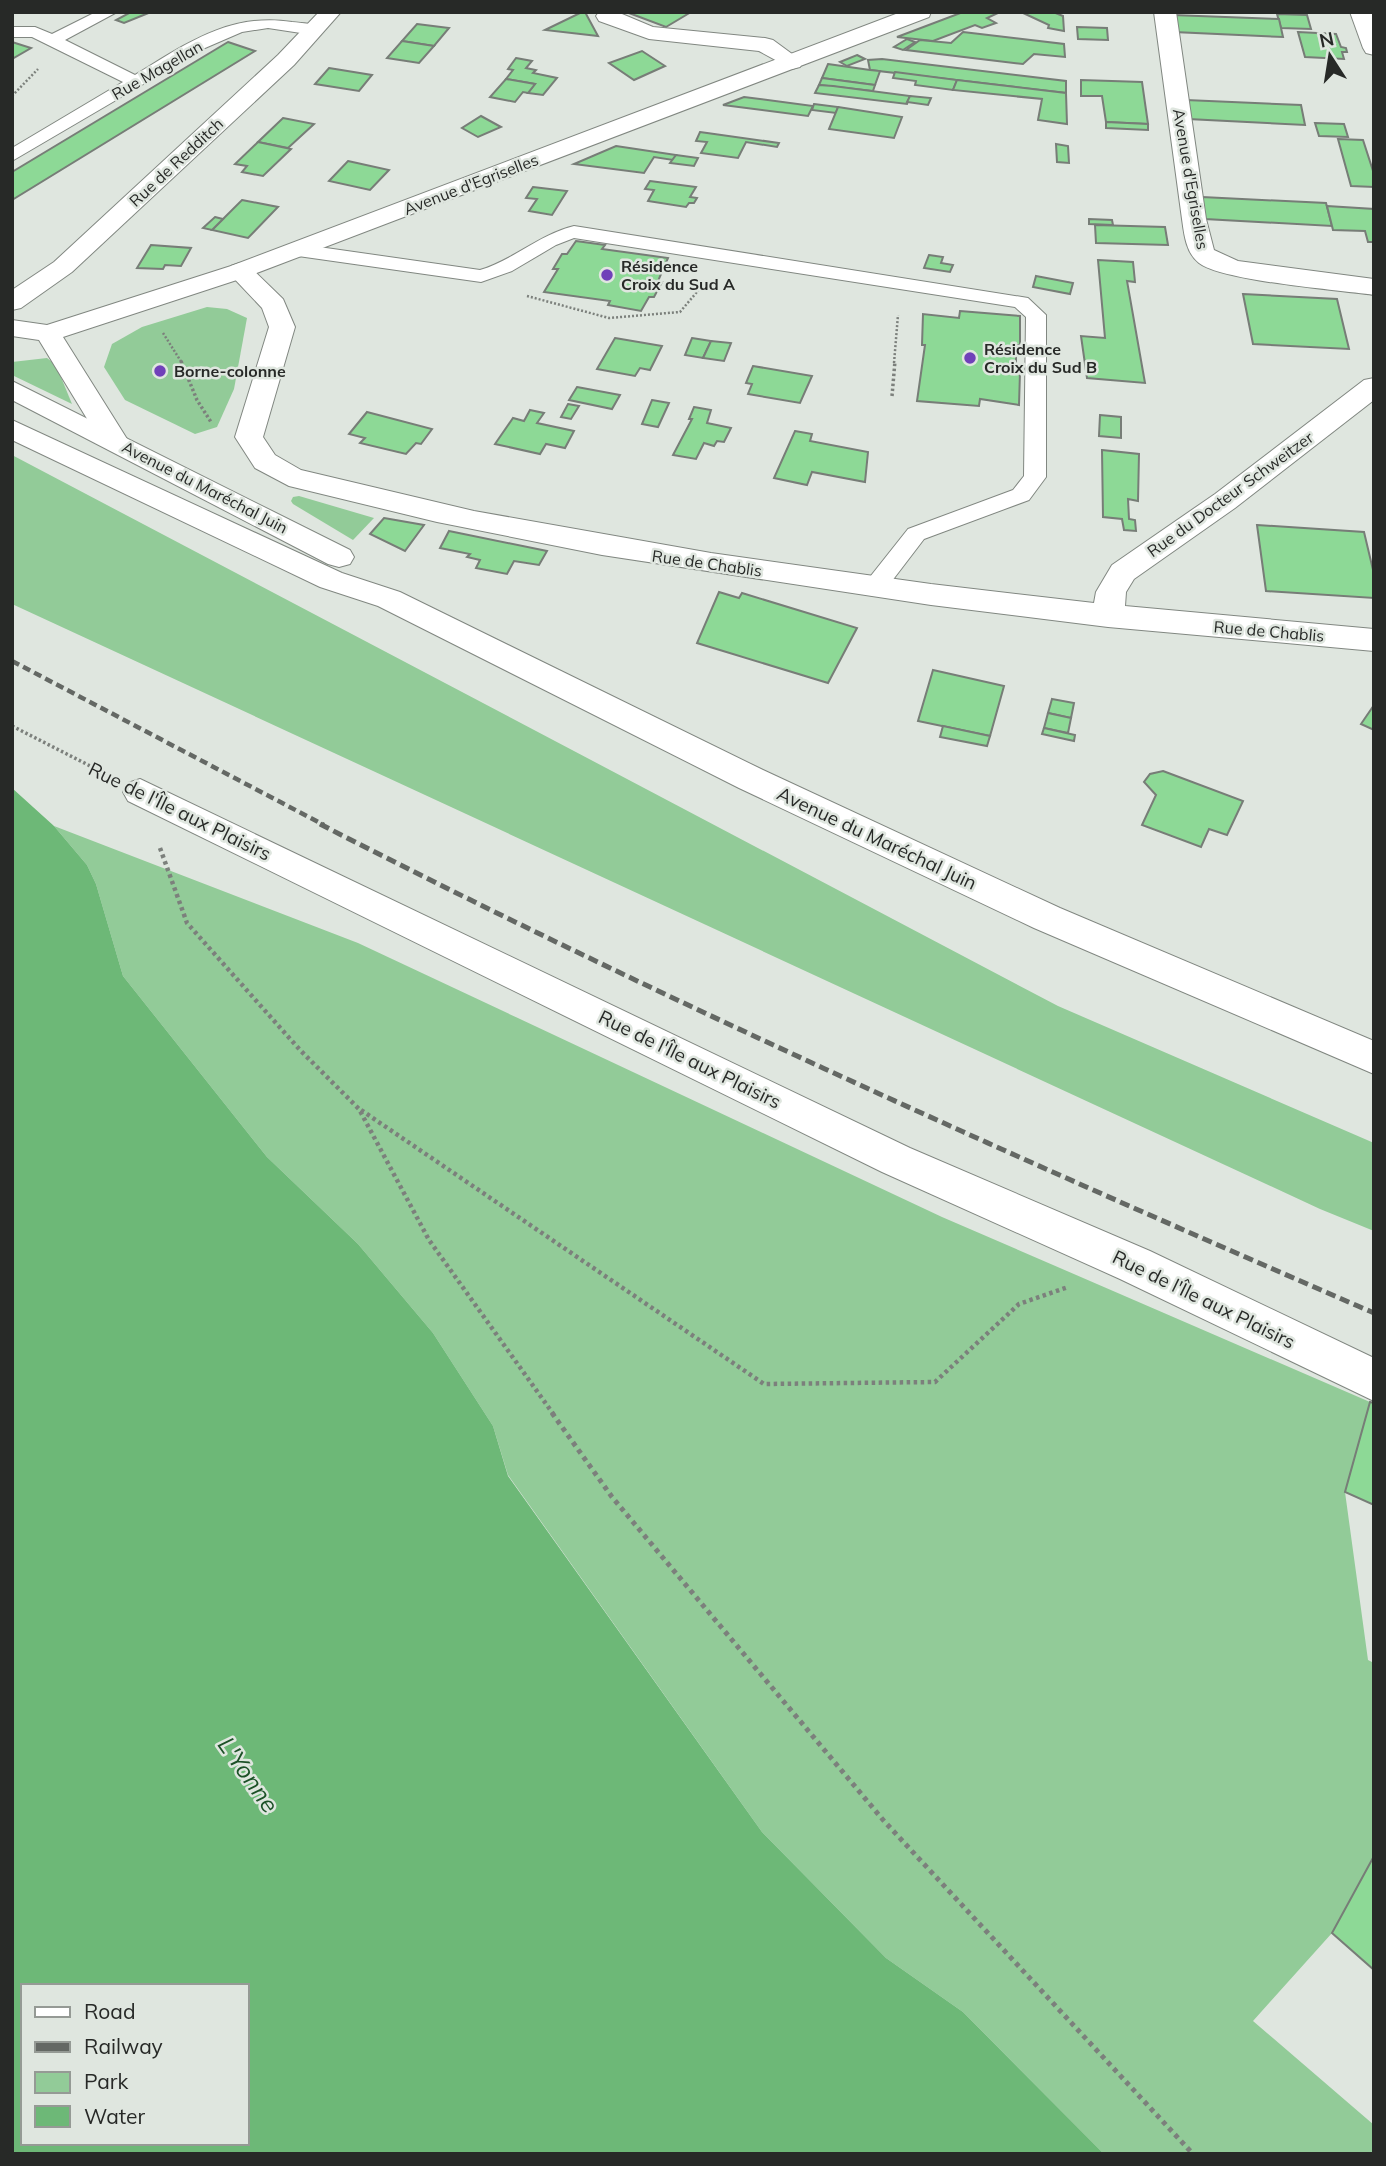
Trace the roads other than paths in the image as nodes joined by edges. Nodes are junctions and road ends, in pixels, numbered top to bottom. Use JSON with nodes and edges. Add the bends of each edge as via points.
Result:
{"nodes":[{"id":1,"x":23,"y":12,"type":"edge"},
{"id":2,"x":109,"y":12,"type":"edge"},
{"id":3,"x":331,"y":12,"type":"edge"},
{"id":4,"x":613,"y":12,"type":"edge"},
{"id":5,"x":922,"y":12,"type":"edge"},
{"id":6,"x":1165,"y":12,"type":"edge"},
{"id":7,"x":1361,"y":12,"type":"edge"},
{"id":8,"x":314,"y":30,"type":"junction"},
{"id":9,"x":12,"y":32,"type":"edge"},
{"id":10,"x":35,"y":32,"type":"junction"},
{"id":11,"x":54,"y":39,"type":"junction"},
{"id":12,"x":1374,"y":48,"type":"edge"},
{"id":13,"x":792,"y":62,"type":"junction"},
{"id":14,"x":136,"y":82,"type":"junction"},
{"id":15,"x":12,"y":156,"type":"edge"},
{"id":16,"x":298,"y":250,"type":"junction"},
{"id":17,"x":240,"y":271,"type":"junction"},
{"id":18,"x":1374,"y":287,"type":"edge"},
{"id":19,"x":14,"y":296,"type":"edge"},
{"id":20,"x":13,"y":329,"type":"edge"},
{"id":21,"x":48,"y":333,"type":"junction"},
{"id":22,"x":1374,"y":386,"type":"edge"},
{"id":23,"x":12,"y":389,"type":"edge"},
{"id":24,"x":12,"y":429,"type":"edge"},
{"id":25,"x":113,"y":439,"type":"junction"},
{"id":26,"x":874,"y":588,"type":"junction"},
{"id":27,"x":389,"y":599,"type":"junction"},
{"id":28,"x":1108,"y":616,"type":"junction"},
{"id":29,"x":1374,"y":640,"type":"edge"},
{"id":30,"x":140,"y":792,"type":"road end"},
{"id":31,"x":1374,"y":1058,"type":"edge"},
{"id":32,"x":1374,"y":1380,"type":"edge"}],
"edges":[{"from":1,"to":10,"type":"lane","via":[[33,19]]},
{"from":2,"to":11,"type":"lane"},
{"from":3,"to":8,"type":"street","name":"Rue de Redditch"},
{"from":4,"to":13,"type":"street","via":[[607,16],[649,33],[765,46]]},
{"from":5,"to":13,"type":"street","name":"Avenue d'Egriselles"},
{"from":6,"to":18,"type":"street","name":"Avenue d'Egriselles","via":[[1201,253],[1226,266]]},
{"from":7,"to":12,"type":"street"},
{"from":8,"to":14,"type":"lane","name":"Rue Magellan","via":[[268,23],[238,27],[199,44]]},
{"from":8,"to":19,"type":"street","name":"Rue de Redditch","via":[[63,267]]},
{"from":9,"to":10,"type":"lane"},
{"from":10,"to":11,"type":"lane"},
{"from":11,"to":14,"type":"lane"},
{"from":13,"to":16,"type":"street","name":"Avenue d'Egriselles"},
{"from":14,"to":15,"type":"lane","name":"Rue Magellan"},
{"from":16,"to":17,"type":"street","name":"Avenue d'Egriselles"},
{"from":16,"to":26,"type":"lane","via":[[481,276],[496,273],[558,234],[574,232],[1021,302],[1036,315],[1035,477],[1021,495],[916,534]]},
{"from":17,"to":21,"type":"street","name":"Avenue d'Egriselles"},
{"from":17,"to":26,"type":"street","name":"Rue de Chablis","via":[[274,305],[282,327],[249,437],[257,455],[273,467],[296,478],[395,504],[629,552]]},
{"from":20,"to":21,"type":"street","name":"Avenue d'Egriselles"},
{"from":21,"to":25,"type":"street"},
{"from":22,"to":28,"type":"street","name":"Rue du Docteur Schweitzer","via":[[1123,572],[1111,592]]},
{"from":23,"to":25,"type":"street","name":"Avenue du Maréchal Juin"},
{"from":24,"to":27,"type":"street","name":"Avenue du Maréchal Juin","via":[[331,580]]},
{"from":25,"to":27,"type":"street","name":"Avenue du Maréchal Juin","via":[[333,553]]},
{"from":26,"to":28,"type":"street","name":"Rue de Chablis"},
{"from":27,"to":31,"type":"street","name":"Avenue du Maréchal Juin","via":[[751,779],[1047,918]]},
{"from":28,"to":29,"type":"street","name":"Rue de Chablis"},
{"from":30,"to":32,"type":"street","name":"Rue de l'Île aux Plaisirs","via":[[896,1160],[1135,1265]]}]}
